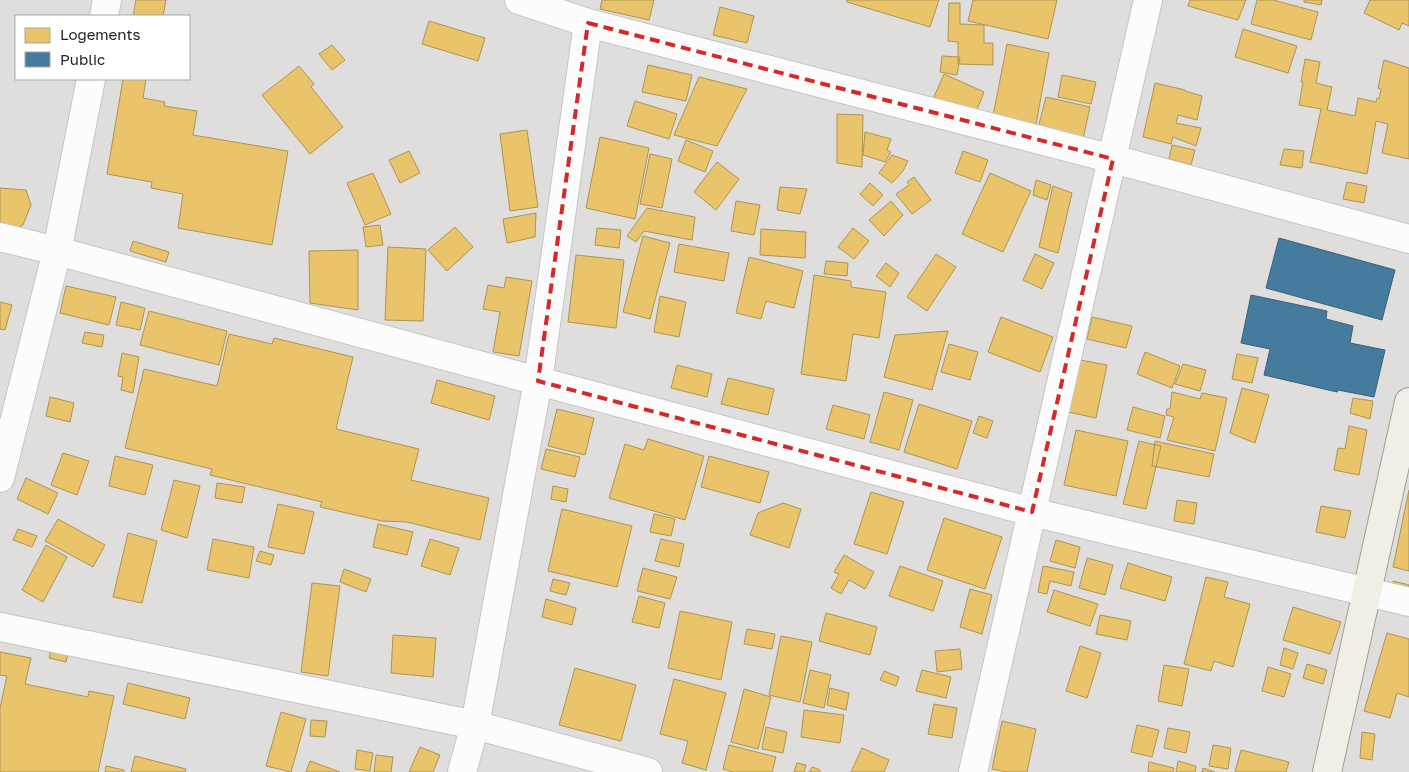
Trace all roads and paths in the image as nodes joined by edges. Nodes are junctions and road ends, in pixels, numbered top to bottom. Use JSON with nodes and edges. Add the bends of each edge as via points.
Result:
{"nodes":[{"id":1,"x":107,"y":0,"type":"edge"},
{"id":2,"x":519,"y":0,"type":"edge"},
{"id":3,"x":1148,"y":0,"type":"edge"},
{"id":4,"x":104,"y":15,"type":"edge"},
{"id":5,"x":588,"y":23,"type":"junction"},
{"id":6,"x":92,"y":80,"type":"edge"},
{"id":7,"x":1113,"y":159,"type":"junction"},
{"id":8,"x":0,"y":237,"type":"edge"},
{"id":9,"x":1409,"y":238,"type":"edge"},
{"id":10,"x":57,"y":250,"type":"junction"},
{"id":11,"x":538,"y":381,"type":"junction"},
{"id":12,"x":1409,"y":402,"type":"edge"},
{"id":13,"x":0,"y":478,"type":"edge"},
{"id":14,"x":1032,"y":512,"type":"junction"},
{"id":15,"x":1367,"y":591,"type":"junction"},
{"id":16,"x":1409,"y":602,"type":"edge"},
{"id":17,"x":0,"y":627,"type":"edge"},
{"id":18,"x":475,"y":725,"type":"junction"},
{"id":19,"x":462,"y":772,"type":"edge"},
{"id":20,"x":648,"y":772,"type":"edge"},
{"id":21,"x":973,"y":772,"type":"edge"},
{"id":22,"x":1327,"y":772,"type":"edge"}],
"edges":[{"from":1,"to":4,"type":"street"},
{"from":2,"to":5,"type":"street"},
{"from":3,"to":7,"type":"street"},
{"from":5,"to":7,"type":"street"},
{"from":5,"to":11,"type":"street"},
{"from":6,"to":10,"type":"street"},
{"from":7,"to":9,"type":"street"},
{"from":7,"to":14,"type":"street"},
{"from":8,"to":10,"type":"street"},
{"from":10,"to":11,"type":"street"},
{"from":10,"to":13,"type":"street"},
{"from":11,"to":14,"type":"street"},
{"from":11,"to":18,"type":"street"},
{"from":12,"to":15,"type":"main road"},
{"from":14,"to":15,"type":"street"},
{"from":14,"to":21,"type":"street"},
{"from":15,"to":16,"type":"street"},
{"from":15,"to":22,"type":"main road"},
{"from":17,"to":18,"type":"street"},
{"from":18,"to":19,"type":"street"},
{"from":18,"to":20,"type":"street"}]}
